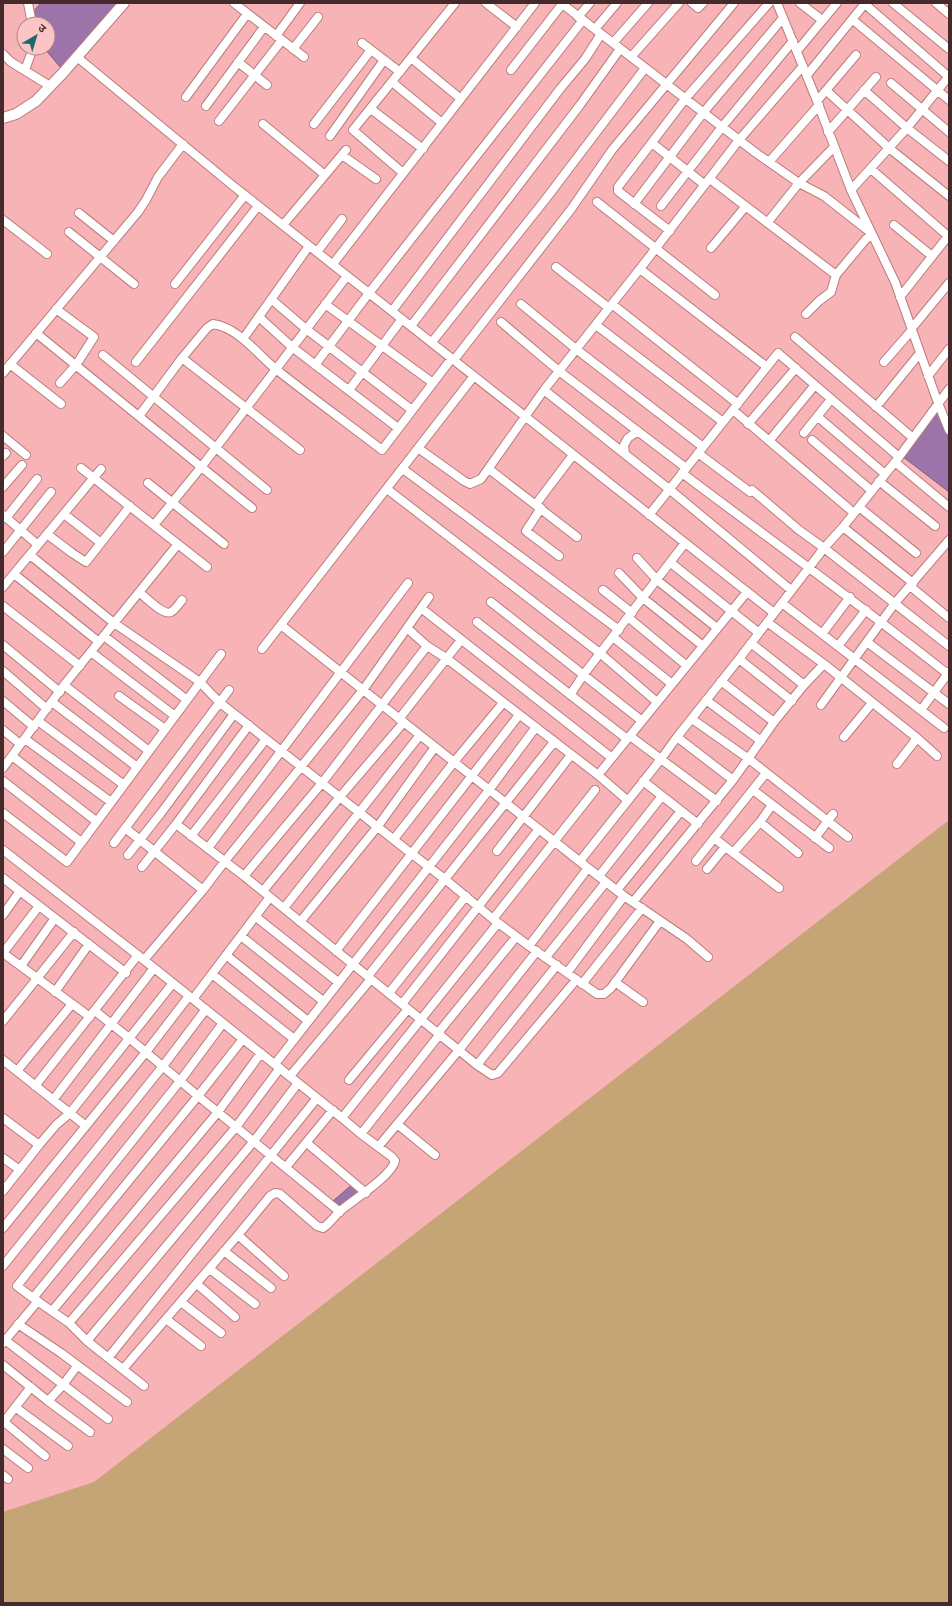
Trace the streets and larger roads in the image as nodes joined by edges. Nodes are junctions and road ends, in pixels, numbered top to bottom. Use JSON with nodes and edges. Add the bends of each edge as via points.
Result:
{"nodes":[{"id":1,"x":28,"y":3,"type":"edge"},
{"id":2,"x":124,"y":3,"type":"edge"},
{"id":3,"x":300,"y":3,"type":"edge"},
{"id":4,"x":455,"y":3,"type":"edge"},
{"id":5,"x":486,"y":3,"type":"edge"},
{"id":6,"x":535,"y":3,"type":"edge"},
{"id":7,"x":562,"y":3,"type":"edge"},
{"id":8,"x":590,"y":3,"type":"edge"},
{"id":9,"x":617,"y":3,"type":"edge"},
{"id":10,"x":648,"y":3,"type":"edge"},
{"id":11,"x":678,"y":3,"type":"edge"},
{"id":12,"x":692,"y":3,"type":"edge"},
{"id":13,"x":703,"y":3,"type":"edge"},
{"id":14,"x":734,"y":3,"type":"edge"},
{"id":15,"x":769,"y":3,"type":"edge"},
{"id":16,"x":777,"y":3,"type":"edge"},
{"id":17,"x":800,"y":3,"type":"edge"},
{"id":18,"x":837,"y":3,"type":"edge"},
{"id":19,"x":892,"y":3,"type":"edge"},
{"id":20,"x":936,"y":3,"type":"edge"},
{"id":21,"x":237,"y":4,"type":"edge"},
{"id":22,"x":867,"y":4,"type":"edge"},
{"id":23,"x":248,"y":14,"type":"junction"},
{"id":24,"x":949,"y":14,"type":"edge"},
{"id":25,"x":30,"y":16,"type":"edge"},
{"id":26,"x":318,"y":17,"type":"dead end"},
{"id":27,"x":581,"y":18,"type":"junction"},
{"id":28,"x":783,"y":18,"type":"junction"},
{"id":29,"x":822,"y":20,"type":"junction"},
{"id":30,"x":853,"y":20,"type":"junction"},
{"id":31,"x":264,"y":27,"type":"junction"},
{"id":32,"x":517,"y":27,"type":"junction"},
{"id":33,"x":598,"y":32,"type":"junction"},
{"id":34,"x":279,"y":38,"type":"junction"},
{"id":35,"x":793,"y":41,"type":"junction"},
{"id":36,"x":362,"y":43,"type":"dead end"},
{"id":37,"x":613,"y":43,"type":"junction"},
{"id":38,"x":293,"y":49,"type":"junction"},
{"id":39,"x":620,"y":49,"type":"junction"},
{"id":40,"x":949,"y":49,"type":"edge"},
{"id":41,"x":371,"y":50,"type":"junction"},
{"id":42,"x":797,"y":51,"type":"junction"},
{"id":43,"x":3,"y":54,"type":"edge"},
{"id":44,"x":856,"y":55,"type":"dead end"},
{"id":45,"x":30,"y":56,"type":"edge"},
{"id":46,"x":77,"y":57,"type":"junction"},
{"id":47,"x":304,"y":57,"type":"dead end"},
{"id":48,"x":631,"y":57,"type":"junction"},
{"id":49,"x":411,"y":58,"type":"junction"},
{"id":50,"x":384,"y":60,"type":"junction"},
{"id":51,"x":238,"y":62,"type":"junction"},
{"id":52,"x":803,"y":66,"type":"junction"},
{"id":53,"x":645,"y":68,"type":"junction"},
{"id":54,"x":25,"y":70,"type":"junction"},
{"id":55,"x":511,"y":70,"type":"dead end"},
{"id":56,"x":400,"y":72,"type":"junction"},
{"id":57,"x":254,"y":75,"type":"junction"},
{"id":58,"x":807,"y":75,"type":"junction"},
{"id":59,"x":949,"y":76,"type":"edge"},
{"id":60,"x":876,"y":77,"type":"dead end"},
{"id":61,"x":392,"y":82,"type":"junction"},
{"id":62,"x":891,"y":83,"type":"dead end"},
{"id":63,"x":667,"y":84,"type":"junction"},
{"id":64,"x":267,"y":85,"type":"dead end"},
{"id":65,"x":50,"y":86,"type":"junction"},
{"id":66,"x":864,"y":90,"type":"junction"},
{"id":67,"x":937,"y":90,"type":"junction"},
{"id":68,"x":830,"y":94,"type":"dead end"},
{"id":69,"x":186,"y":97,"type":"dead end"},
{"id":70,"x":461,"y":98,"type":"junction"},
{"id":71,"x":685,"y":99,"type":"junction"},
{"id":72,"x":949,"y":100,"type":"edge"},
{"id":73,"x":818,"y":103,"type":"junction"},
{"id":74,"x":206,"y":106,"type":"dead end"},
{"id":75,"x":371,"y":108,"type":"junction"},
{"id":76,"x":848,"y":110,"type":"junction"},
{"id":77,"x":921,"y":110,"type":"junction"},
{"id":78,"x":703,"y":113,"type":"junction"},
{"id":79,"x":3,"y":118,"type":"edge"},
{"id":80,"x":219,"y":121,"type":"dead end"},
{"id":81,"x":442,"y":123,"type":"junction"},
{"id":82,"x":263,"y":124,"type":"dead end"},
{"id":83,"x":314,"y":124,"type":"dead end"},
{"id":84,"x":722,"y":127,"type":"junction"},
{"id":85,"x":907,"y":128,"type":"junction"},
{"id":86,"x":828,"y":132,"type":"junction"},
{"id":87,"x":949,"y":132,"type":"edge"},
{"id":88,"x":330,"y":136,"type":"dead end"},
{"id":89,"x":739,"y":140,"type":"junction"},
{"id":90,"x":652,"y":143,"type":"junction"},
{"id":91,"x":183,"y":144,"type":"junction"},
{"id":92,"x":834,"y":147,"type":"junction"},
{"id":93,"x":422,"y":148,"type":"junction"},
{"id":94,"x":889,"y":148,"type":"junction"},
{"id":95,"x":670,"y":157,"type":"junction"},
{"id":96,"x":949,"y":161,"type":"edge"},
{"id":97,"x":769,"y":162,"type":"junction"},
{"id":98,"x":871,"y":169,"type":"junction"},
{"id":99,"x":687,"y":171,"type":"junction"},
{"id":100,"x":403,"y":173,"type":"junction"},
{"id":101,"x":325,"y":175,"type":"junction"},
{"id":102,"x":376,"y":179,"type":"dead end"},
{"id":103,"x":707,"y":182,"type":"junction"},
{"id":104,"x":799,"y":183,"type":"junction"},
{"id":105,"x":851,"y":190,"type":"junction"},
{"id":106,"x":245,"y":195,"type":"junction"},
{"id":107,"x":949,"y":196,"type":"edge"},
{"id":108,"x":597,"y":202,"type":"dead end"},
{"id":109,"x":634,"y":204,"type":"junction"},
{"id":110,"x":258,"y":206,"type":"junction"},
{"id":111,"x":661,"y":206,"type":"dead end"},
{"id":112,"x":746,"y":206,"type":"junction"},
{"id":113,"x":79,"y":213,"type":"dead end"},
{"id":114,"x":342,"y":219,"type":"dead end"},
{"id":115,"x":3,"y":220,"type":"edge"},
{"id":116,"x":767,"y":222,"type":"junction"},
{"id":117,"x":283,"y":225,"type":"junction"},
{"id":118,"x":894,"y":225,"type":"dead end"},
{"id":119,"x":670,"y":231,"type":"junction"},
{"id":120,"x":69,"y":232,"type":"dead end"},
{"id":121,"x":872,"y":234,"type":"junction"},
{"id":122,"x":949,"y":235,"type":"edge"},
{"id":123,"x":114,"y":241,"type":"junction"},
{"id":124,"x":309,"y":246,"type":"junction"},
{"id":125,"x":656,"y":248,"type":"junction"},
{"id":126,"x":711,"y":248,"type":"dead end"},
{"id":127,"x":317,"y":252,"type":"junction"},
{"id":128,"x":47,"y":254,"type":"dead end"},
{"id":129,"x":932,"y":256,"type":"junction"},
{"id":130,"x":100,"y":257,"type":"junction"},
{"id":131,"x":333,"y":264,"type":"junction"},
{"id":132,"x":556,"y":267,"type":"dead end"},
{"id":133,"x":640,"y":269,"type":"junction"},
{"id":134,"x":836,"y":275,"type":"junction"},
{"id":135,"x":347,"y":276,"type":"junction"},
{"id":136,"x":949,"y":283,"type":"edge"},
{"id":137,"x":134,"y":284,"type":"dead end"},
{"id":138,"x":175,"y":284,"type":"dead end"},
{"id":139,"x":369,"y":293,"type":"junction"},
{"id":140,"x":714,"y":295,"type":"dead end"},
{"id":141,"x":900,"y":297,"type":"junction"},
{"id":142,"x":271,"y":299,"type":"junction"},
{"id":143,"x":325,"y":304,"type":"junction"},
{"id":144,"x":521,"y":304,"type":"dead end"},
{"id":145,"x":611,"y":306,"type":"junction"},
{"id":146,"x":56,"y":309,"type":"junction"},
{"id":147,"x":392,"y":311,"type":"junction"},
{"id":148,"x":806,"y":314,"type":"dead end"},
{"id":149,"x":259,"y":317,"type":"junction"},
{"id":150,"x":402,"y":319,"type":"junction"},
{"id":151,"x":348,"y":321,"type":"junction"},
{"id":152,"x":501,"y":322,"type":"dead end"},
{"id":153,"x":596,"y":324,"type":"junction"},
{"id":154,"x":411,"y":326,"type":"junction"},
{"id":155,"x":306,"y":329,"type":"junction"},
{"id":156,"x":912,"y":329,"type":"junction"},
{"id":157,"x":36,"y":333,"type":"junction"},
{"id":158,"x":795,"y":337,"type":"dead end"},
{"id":159,"x":243,"y":339,"type":"junction"},
{"id":160,"x":432,"y":342,"type":"junction"},
{"id":161,"x":329,"y":346,"type":"junction"},
{"id":162,"x":292,"y":347,"type":"junction"},
{"id":163,"x":381,"y":347,"type":"junction"},
{"id":164,"x":576,"y":349,"type":"junction"},
{"id":165,"x":949,"y":349,"type":"edge"},
{"id":166,"x":920,"y":353,"type":"junction"},
{"id":167,"x":104,"y":355,"type":"dead end"},
{"id":168,"x":182,"y":358,"type":"junction"},
{"id":169,"x":453,"y":359,"type":"junction"},
{"id":170,"x":136,"y":362,"type":"dead end"},
{"id":171,"x":884,"y":362,"type":"dead end"},
{"id":172,"x":10,"y":364,"type":"junction"},
{"id":173,"x":76,"y":365,"type":"junction"},
{"id":174,"x":315,"y":365,"type":"junction"},
{"id":175,"x":767,"y":367,"type":"junction"},
{"id":176,"x":796,"y":368,"type":"junction"},
{"id":177,"x":276,"y":369,"type":"junction"},
{"id":178,"x":559,"y":371,"type":"junction"},
{"id":179,"x":362,"y":372,"type":"junction"},
{"id":180,"x":3,"y":373,"type":"edge"},
{"id":181,"x":474,"y":376,"type":"junction"},
{"id":182,"x":928,"y":376,"type":"junction"},
{"id":183,"x":60,"y":383,"type":"dead end"},
{"id":184,"x":433,"y":383,"type":"junction"},
{"id":185,"x":815,"y":385,"type":"junction"},
{"id":186,"x":949,"y":389,"type":"edge"},
{"id":187,"x":349,"y":390,"type":"junction"},
{"id":188,"x":544,"y":390,"type":"junction"},
{"id":189,"x":153,"y":396,"type":"junction"},
{"id":190,"x":828,"y":403,"type":"dead end"},
{"id":191,"x":938,"y":403,"type":"junction"},
{"id":192,"x":61,"y":404,"type":"dead end"},
{"id":193,"x":738,"y":404,"type":"junction"},
{"id":194,"x":876,"y":407,"type":"junction"},
{"id":195,"x":246,"y":408,"type":"junction"},
{"id":196,"x":412,"y":410,"type":"junction"},
{"id":197,"x":733,"y":410,"type":"junction"},
{"id":198,"x":139,"y":416,"type":"junction"},
{"id":199,"x":525,"y":416,"type":"junction"},
{"id":200,"x":818,"y":417,"type":"junction"},
{"id":201,"x":723,"y":422,"type":"junction"},
{"id":202,"x":748,"y":424,"type":"junction"},
{"id":203,"x":398,"y":428,"type":"junction"},
{"id":204,"x":949,"y":430,"type":"edge"},
{"id":205,"x":638,"y":431,"type":"junction"},
{"id":206,"x":804,"y":433,"type":"dead end"},
{"id":207,"x":3,"y":436,"type":"edge"},
{"id":208,"x":913,"y":438,"type":"junction"},
{"id":209,"x":812,"y":440,"type":"dead end"},
{"id":210,"x":769,"y":441,"type":"junction"},
{"id":211,"x":216,"y":447,"type":"junction"},
{"id":212,"x":418,"y":448,"type":"junction"},
{"id":213,"x":300,"y":450,"type":"dead end"},
{"id":214,"x":701,"y":450,"type":"junction"},
{"id":215,"x":625,"y":454,"type":"junction"},
{"id":216,"x":26,"y":455,"type":"dead end"},
{"id":217,"x":573,"y":455,"type":"junction"},
{"id":218,"x":897,"y":460,"type":"junction"},
{"id":219,"x":22,"y":465,"type":"dead end"},
{"id":220,"x":202,"y":466,"type":"junction"},
{"id":221,"x":81,"y":468,"type":"dead end"},
{"id":222,"x":403,"y":469,"type":"junction"},
{"id":223,"x":101,"y":470,"type":"dead end"},
{"id":224,"x":489,"y":470,"type":"junction"},
{"id":225,"x":684,"y":471,"type":"junction"},
{"id":226,"x":885,"y":474,"type":"junction"},
{"id":227,"x":94,"y":478,"type":"junction"},
{"id":228,"x":37,"y":479,"type":"dead end"},
{"id":229,"x":879,"y":481,"type":"junction"},
{"id":230,"x":148,"y":483,"type":"dead end"},
{"id":231,"x":3,"y":487,"type":"edge"},
{"id":232,"x":387,"y":489,"type":"junction"},
{"id":233,"x":669,"y":489,"type":"junction"},
{"id":234,"x":267,"y":490,"type":"dead end"},
{"id":235,"x":872,"y":491,"type":"junction"},
{"id":236,"x":51,"y":492,"type":"dead end"},
{"id":237,"x":172,"y":502,"type":"junction"},
{"id":238,"x":130,"y":506,"type":"junction"},
{"id":239,"x":539,"y":506,"type":"junction"},
{"id":240,"x":949,"y":507,"type":"edge"},
{"id":241,"x":252,"y":508,"type":"dead end"},
{"id":242,"x":857,"y":510,"type":"junction"},
{"id":243,"x":64,"y":514,"type":"junction"},
{"id":244,"x":649,"y":515,"type":"junction"},
{"id":245,"x":4,"y":516,"type":"edge"},
{"id":246,"x":154,"y":525,"type":"junction"},
{"id":247,"x":935,"y":526,"type":"dead end"},
{"id":248,"x":843,"y":527,"type":"junction"},
{"id":249,"x":21,"y":531,"type":"junction"},
{"id":250,"x":47,"y":534,"type":"junction"},
{"id":251,"x":578,"y":536,"type":"dead end"},
{"id":252,"x":949,"y":540,"type":"edge"},
{"id":253,"x":101,"y":543,"type":"junction"},
{"id":254,"x":685,"y":543,"type":"junction"},
{"id":255,"x":178,"y":544,"type":"junction"},
{"id":256,"x":224,"y":544,"type":"dead end"},
{"id":257,"x":38,"y":545,"type":"junction"},
{"id":258,"x":824,"y":548,"type":"junction"},
{"id":259,"x":3,"y":552,"type":"edge"},
{"id":260,"x":916,"y":553,"type":"dead end"},
{"id":261,"x":30,"y":555,"type":"junction"},
{"id":262,"x":560,"y":556,"type":"dead end"},
{"id":263,"x":637,"y":558,"type":"dead end"},
{"id":264,"x":671,"y":563,"type":"junction"},
{"id":265,"x":207,"y":568,"type":"dead end"},
{"id":266,"x":809,"y":568,"type":"junction"},
{"id":267,"x":619,"y":573,"type":"dead end"},
{"id":268,"x":14,"y":574,"type":"junction"},
{"id":269,"x":657,"y":580,"type":"junction"},
{"id":270,"x":408,"y":583,"type":"dead end"},
{"id":271,"x":911,"y":585,"type":"junction"},
{"id":272,"x":3,"y":587,"type":"edge"},
{"id":273,"x":604,"y":590,"type":"dead end"},
{"id":274,"x":792,"y":590,"type":"junction"},
{"id":275,"x":139,"y":592,"type":"junction"},
{"id":276,"x":747,"y":592,"type":"junction"},
{"id":277,"x":429,"y":596,"type":"dead end"},
{"id":278,"x":850,"y":597,"type":"junction"},
{"id":279,"x":643,"y":598,"type":"junction"},
{"id":280,"x":182,"y":600,"type":"dead end"},
{"id":281,"x":491,"y":602,"type":"dead end"},
{"id":282,"x":782,"y":603,"type":"junction"},
{"id":283,"x":895,"y":603,"type":"junction"},
{"id":284,"x":3,"y":606,"type":"edge"},
{"id":285,"x":421,"y":608,"type":"junction"},
{"id":286,"x":732,"y":610,"type":"junction"},
{"id":287,"x":866,"y":610,"type":"junction"},
{"id":288,"x":774,"y":613,"type":"junction"},
{"id":289,"x":630,"y":616,"type":"junction"},
{"id":290,"x":949,"y":618,"type":"edge"},
{"id":291,"x":477,"y":622,"type":"dead end"},
{"id":292,"x":767,"y":622,"type":"junction"},
{"id":293,"x":882,"y":622,"type":"junction"},
{"id":294,"x":114,"y":623,"type":"junction"},
{"id":295,"x":281,"y":625,"type":"junction"},
{"id":296,"x":407,"y":628,"type":"junction"},
{"id":297,"x":717,"y":628,"type":"junction"},
{"id":298,"x":616,"y":633,"type":"junction"},
{"id":299,"x":759,"y":633,"type":"junction"},
{"id":300,"x":822,"y":634,"type":"junction"},
{"id":301,"x":102,"y":639,"type":"junction"},
{"id":302,"x":461,"y":640,"type":"junction"},
{"id":303,"x":868,"y":642,"type":"junction"},
{"id":304,"x":751,"y":643,"type":"junction"},
{"id":305,"x":3,"y":645,"type":"edge"},
{"id":306,"x":427,"y":646,"type":"junction"},
{"id":307,"x":703,"y":646,"type":"junction"},
{"id":308,"x":838,"y":646,"type":"junction"},
{"id":309,"x":949,"y":646,"type":"edge"},
{"id":310,"x":262,"y":649,"type":"dead end"},
{"id":311,"x":91,"y":652,"type":"junction"},
{"id":312,"x":221,"y":654,"type":"dead end"},
{"id":313,"x":601,"y":654,"type":"junction"},
{"id":314,"x":446,"y":658,"type":"junction"},
{"id":315,"x":739,"y":659,"type":"junction"},
{"id":316,"x":855,"y":659,"type":"junction"},
{"id":317,"x":824,"y":664,"type":"junction"},
{"id":318,"x":80,"y":666,"type":"junction"},
{"id":319,"x":687,"y":666,"type":"junction"},
{"id":320,"x":3,"y":672,"type":"edge"},
{"id":321,"x":341,"y":672,"type":"junction"},
{"id":322,"x":584,"y":674,"type":"junction"},
{"id":323,"x":949,"y":674,"type":"edge"},
{"id":324,"x":842,"y":679,"type":"junction"},
{"id":325,"x":721,"y":681,"type":"junction"},
{"id":326,"x":200,"y":682,"type":"junction"},
{"id":327,"x":672,"y":684,"type":"junction"},
{"id":328,"x":804,"y":685,"type":"junction"},
{"id":329,"x":62,"y":689,"type":"junction"},
{"id":330,"x":229,"y":690,"type":"dead end"},
{"id":331,"x":363,"y":690,"type":"junction"},
{"id":332,"x":934,"y":692,"type":"junction"},
{"id":333,"x":570,"y":695,"type":"junction"},
{"id":334,"x":119,"y":696,"type":"dead end"},
{"id":335,"x":187,"y":700,"type":"junction"},
{"id":336,"x":706,"y":700,"type":"junction"},
{"id":337,"x":3,"y":701,"type":"edge"},
{"id":338,"x":792,"y":701,"type":"junction"},
{"id":339,"x":219,"y":702,"type":"junction"},
{"id":340,"x":658,"y":702,"type":"junction"},
{"id":341,"x":503,"y":703,"type":"junction"},
{"id":342,"x":872,"y":703,"type":"junction"},
{"id":343,"x":949,"y":704,"type":"edge"},
{"id":344,"x":382,"y":705,"type":"junction"},
{"id":345,"x":822,"y":705,"type":"dead end"},
{"id":346,"x":49,"y":706,"type":"junction"},
{"id":347,"x":921,"y":710,"type":"junction"},
{"id":348,"x":234,"y":714,"type":"junction"},
{"id":349,"x":520,"y":715,"type":"junction"},
{"id":350,"x":175,"y":716,"type":"junction"},
{"id":351,"x":692,"y":719,"type":"junction"},
{"id":352,"x":402,"y":720,"type":"junction"},
{"id":353,"x":642,"y":721,"type":"junction"},
{"id":354,"x":774,"y":722,"type":"junction"},
{"id":355,"x":36,"y":724,"type":"junction"},
{"id":356,"x":249,"y":725,"type":"junction"},
{"id":357,"x":536,"y":727,"type":"junction"},
{"id":358,"x":944,"y":728,"type":"dead end"},
{"id":359,"x":165,"y":729,"type":"junction"},
{"id":360,"x":3,"y":730,"type":"edge"},
{"id":361,"x":420,"y":735,"type":"junction"},
{"id":362,"x":844,"y":736,"type":"dead end"},
{"id":363,"x":677,"y":737,"type":"junction"},
{"id":364,"x":266,"y":738,"type":"junction"},
{"id":365,"x":629,"y":738,"type":"junction"},
{"id":366,"x":917,"y":738,"type":"junction"},
{"id":367,"x":762,"y":740,"type":"junction"},
{"id":368,"x":22,"y":742,"type":"junction"},
{"id":369,"x":554,"y":742,"type":"junction"},
{"id":370,"x":435,"y":747,"type":"junction"},
{"id":371,"x":281,"y":750,"type":"junction"},
{"id":372,"x":149,"y":751,"type":"junction"},
{"id":373,"x":571,"y":755,"type":"junction"},
{"id":374,"x":937,"y":756,"type":"dead end"},
{"id":375,"x":612,"y":758,"type":"junction"},
{"id":376,"x":661,"y":759,"type":"junction"},
{"id":377,"x":749,"y":759,"type":"junction"},
{"id":378,"x":6,"y":761,"type":"edge"},
{"id":379,"x":454,"y":762,"type":"junction"},
{"id":380,"x":897,"y":764,"type":"dead end"},
{"id":381,"x":137,"y":767,"type":"junction"},
{"id":382,"x":302,"y":767,"type":"junction"},
{"id":383,"x":766,"y":773,"type":"junction"},
{"id":384,"x":598,"y":775,"type":"junction"},
{"id":385,"x":472,"y":776,"type":"junction"},
{"id":386,"x":733,"y":780,"type":"junction"},
{"id":387,"x":3,"y":781,"type":"edge"},
{"id":388,"x":642,"y":781,"type":"junction"},
{"id":389,"x":322,"y":783,"type":"junction"},
{"id":390,"x":124,"y":785,"type":"junction"},
{"id":391,"x":489,"y":790,"type":"junction"},
{"id":392,"x":595,"y":790,"type":"dead end"},
{"id":393,"x":753,"y":790,"type":"junction"},
{"id":394,"x":662,"y":796,"type":"junction"},
{"id":395,"x":340,"y":798,"type":"junction"},
{"id":396,"x":627,"y":800,"type":"junction"},
{"id":397,"x":716,"y":801,"type":"junction"},
{"id":398,"x":111,"y":802,"type":"junction"},
{"id":399,"x":506,"y":803,"type":"junction"},
{"id":400,"x":772,"y":805,"type":"junction"},
{"id":401,"x":681,"y":811,"type":"junction"},
{"id":402,"x":3,"y":813,"type":"edge"},
{"id":403,"x":360,"y":813,"type":"junction"},
{"id":404,"x":523,"y":816,"type":"junction"},
{"id":405,"x":831,"y":817,"type":"junction"},
{"id":406,"x":96,"y":821,"type":"junction"},
{"id":407,"x":760,"y":822,"type":"junction"},
{"id":408,"x":176,"y":824,"type":"junction"},
{"id":409,"x":698,"y":824,"type":"junction"},
{"id":410,"x":378,"y":826,"type":"junction"},
{"id":411,"x":125,"y":828,"type":"junction"},
{"id":412,"x":539,"y":829,"type":"junction"},
{"id":413,"x":191,"y":836,"type":"junction"},
{"id":414,"x":848,"y":837,"type":"dead end"},
{"id":415,"x":714,"y":838,"type":"junction"},
{"id":416,"x":815,"y":838,"type":"junction"},
{"id":417,"x":394,"y":839,"type":"junction"},
{"id":418,"x":140,"y":840,"type":"junction"},
{"id":419,"x":554,"y":841,"type":"junction"},
{"id":420,"x":81,"y":842,"type":"junction"},
{"id":421,"x":114,"y":843,"type":"dead end"},
{"id":422,"x":725,"y":847,"type":"junction"},
{"id":423,"x":208,"y":848,"type":"junction"},
{"id":424,"x":829,"y":848,"type":"dead end"},
{"id":425,"x":3,"y":850,"type":"edge"},
{"id":426,"x":154,"y":851,"type":"junction"},
{"id":427,"x":497,"y":851,"type":"dead end"},
{"id":428,"x":733,"y":853,"type":"junction"},
{"id":429,"x":798,"y":853,"type":"dead end"},
{"id":430,"x":412,"y":854,"type":"junction"},
{"id":431,"x":128,"y":855,"type":"dead end"},
{"id":432,"x":225,"y":861,"type":"junction"},
{"id":433,"x":580,"y":861,"type":"junction"},
{"id":434,"x":696,"y":861,"type":"dead end"},
{"id":435,"x":429,"y":866,"type":"junction"},
{"id":436,"x":142,"y":867,"type":"dead end"},
{"id":437,"x":588,"y":868,"type":"junction"},
{"id":438,"x":707,"y":869,"type":"dead end"},
{"id":439,"x":244,"y":876,"type":"junction"},
{"id":440,"x":599,"y":876,"type":"junction"},
{"id":441,"x":3,"y":878,"type":"edge"},
{"id":442,"x":446,"y":880,"type":"junction"},
{"id":443,"x":606,"y":882,"type":"junction"},
{"id":444,"x":779,"y":888,"type":"dead end"},
{"id":445,"x":203,"y":890,"type":"junction"},
{"id":446,"x":617,"y":890,"type":"junction"},
{"id":447,"x":20,"y":891,"type":"junction"},
{"id":448,"x":263,"y":891,"type":"junction"},
{"id":449,"x":466,"y":896,"type":"junction"},
{"id":450,"x":624,"y":896,"type":"junction"},
{"id":451,"x":270,"y":897,"type":"junction"},
{"id":452,"x":633,"y":902,"type":"junction"},
{"id":453,"x":40,"y":906,"type":"junction"},
{"id":454,"x":479,"y":907,"type":"junction"},
{"id":455,"x":284,"y":908,"type":"junction"},
{"id":456,"x":642,"y":908,"type":"junction"},
{"id":457,"x":3,"y":915,"type":"edge"},
{"id":458,"x":256,"y":916,"type":"junction"},
{"id":459,"x":55,"y":918,"type":"junction"},
{"id":460,"x":496,"y":921,"type":"junction"},
{"id":461,"x":660,"y":921,"type":"junction"},
{"id":462,"x":300,"y":922,"type":"junction"},
{"id":463,"x":74,"y":932,"type":"junction"},
{"id":464,"x":241,"y":936,"type":"junction"},
{"id":465,"x":516,"y":937,"type":"junction"},
{"id":466,"x":89,"y":944,"type":"junction"},
{"id":467,"x":529,"y":946,"type":"junction"},
{"id":468,"x":336,"y":951,"type":"junction"},
{"id":469,"x":537,"y":951,"type":"junction"},
{"id":470,"x":3,"y":953,"type":"edge"},
{"id":471,"x":226,"y":955,"type":"junction"},
{"id":472,"x":546,"y":957,"type":"junction"},
{"id":473,"x":708,"y":957,"type":"dead end"},
{"id":474,"x":141,"y":958,"type":"junction"},
{"id":475,"x":352,"y":964,"type":"junction"},
{"id":476,"x":557,"y":965,"type":"junction"},
{"id":477,"x":21,"y":966,"type":"junction"},
{"id":478,"x":154,"y":968,"type":"junction"},
{"id":479,"x":126,"y":972,"type":"junction"},
{"id":480,"x":567,"y":973,"type":"junction"},
{"id":481,"x":212,"y":974,"type":"junction"},
{"id":482,"x":369,"y":978,"type":"junction"},
{"id":483,"x":36,"y":979,"type":"junction"},
{"id":484,"x":338,"y":982,"type":"junction"},
{"id":485,"x":579,"y":982,"type":"junction"},
{"id":486,"x":615,"y":982,"type":"junction"},
{"id":487,"x":173,"y":983,"type":"junction"},
{"id":488,"x":55,"y":992,"type":"junction"},
{"id":489,"x":389,"y":993,"type":"junction"},
{"id":490,"x":191,"y":997,"type":"junction"},
{"id":491,"x":323,"y":1001,"type":"junction"},
{"id":492,"x":642,"y":1002,"type":"dead end"},
{"id":493,"x":72,"y":1004,"type":"junction"},
{"id":494,"x":405,"y":1007,"type":"junction"},
{"id":495,"x":206,"y":1009,"type":"junction"},
{"id":496,"x":92,"y":1014,"type":"junction"},
{"id":497,"x":422,"y":1020,"type":"junction"},
{"id":498,"x":3,"y":1021,"type":"edge"},
{"id":499,"x":308,"y":1021,"type":"junction"},
{"id":500,"x":224,"y":1023,"type":"junction"},
{"id":501,"x":111,"y":1024,"type":"junction"},
{"id":502,"x":439,"y":1033,"type":"junction"},
{"id":503,"x":129,"y":1038,"type":"junction"},
{"id":504,"x":243,"y":1038,"type":"junction"},
{"id":505,"x":294,"y":1039,"type":"junction"},
{"id":506,"x":459,"y":1050,"type":"junction"},
{"id":507,"x":146,"y":1052,"type":"junction"},
{"id":508,"x":261,"y":1054,"type":"junction"},
{"id":509,"x":3,"y":1060,"type":"edge"},
{"id":510,"x":477,"y":1065,"type":"junction"},
{"id":511,"x":163,"y":1066,"type":"junction"},
{"id":512,"x":277,"y":1066,"type":"junction"},
{"id":513,"x":17,"y":1071,"type":"junction"},
{"id":514,"x":290,"y":1076,"type":"junction"},
{"id":515,"x":349,"y":1080,"type":"dead end"},
{"id":516,"x":180,"y":1081,"type":"junction"},
{"id":517,"x":298,"y":1083,"type":"junction"},
{"id":518,"x":35,"y":1086,"type":"junction"},
{"id":519,"x":198,"y":1096,"type":"junction"},
{"id":520,"x":316,"y":1098,"type":"junction"},
{"id":521,"x":53,"y":1100,"type":"junction"},
{"id":522,"x":332,"y":1110,"type":"junction"},
{"id":523,"x":218,"y":1112,"type":"junction"},
{"id":524,"x":70,"y":1113,"type":"junction"},
{"id":525,"x":3,"y":1118,"type":"edge"},
{"id":526,"x":342,"y":1118,"type":"junction"},
{"id":527,"x":397,"y":1124,"type":"junction"},
{"id":528,"x":86,"y":1126,"type":"junction"},
{"id":529,"x":236,"y":1127,"type":"junction"},
{"id":530,"x":361,"y":1134,"type":"junction"},
{"id":531,"x":254,"y":1141,"type":"junction"},
{"id":532,"x":307,"y":1143,"type":"junction"},
{"id":533,"x":39,"y":1145,"type":"junction"},
{"id":534,"x":378,"y":1147,"type":"junction"},
{"id":535,"x":270,"y":1155,"type":"junction"},
{"id":536,"x":435,"y":1155,"type":"dead end"},
{"id":537,"x":3,"y":1158,"type":"edge"},
{"id":538,"x":286,"y":1167,"type":"junction"},
{"id":539,"x":20,"y":1170,"type":"junction"},
{"id":540,"x":3,"y":1191,"type":"edge"},
{"id":541,"x":366,"y":1193,"type":"junction"},
{"id":542,"x":340,"y":1212,"type":"junction"},
{"id":543,"x":3,"y":1228,"type":"edge"},
{"id":544,"x":238,"y":1235,"type":"junction"},
{"id":545,"x":224,"y":1251,"type":"junction"},
{"id":546,"x":3,"y":1266,"type":"edge"},
{"id":547,"x":210,"y":1268,"type":"junction"},
{"id":548,"x":284,"y":1276,"type":"dead end"},
{"id":549,"x":197,"y":1284,"type":"junction"},
{"id":550,"x":271,"y":1288,"type":"dead end"},
{"id":551,"x":35,"y":1300,"type":"junction"},
{"id":552,"x":181,"y":1302,"type":"junction"},
{"id":553,"x":255,"y":1304,"type":"dead end"},
{"id":554,"x":52,"y":1311,"type":"junction"},
{"id":555,"x":235,"y":1317,"type":"dead end"},
{"id":556,"x":166,"y":1319,"type":"junction"},
{"id":557,"x":18,"y":1324,"type":"junction"},
{"id":558,"x":69,"y":1324,"type":"junction"},
{"id":559,"x":221,"y":1333,"type":"dead end"},
{"id":560,"x":4,"y":1341,"type":"edge"},
{"id":561,"x":87,"y":1341,"type":"junction"},
{"id":562,"x":201,"y":1346,"type":"dead end"},
{"id":563,"x":108,"y":1358,"type":"junction"},
{"id":564,"x":3,"y":1365,"type":"edge"},
{"id":565,"x":77,"y":1366,"type":"junction"},
{"id":566,"x":123,"y":1369,"type":"junction"},
{"id":567,"x":63,"y":1385,"type":"junction"},
{"id":568,"x":144,"y":1386,"type":"dead end"},
{"id":569,"x":31,"y":1387,"type":"junction"},
{"id":570,"x":48,"y":1401,"type":"junction"},
{"id":571,"x":127,"y":1402,"type":"dead end"},
{"id":572,"x":15,"y":1407,"type":"junction"},
{"id":573,"x":108,"y":1419,"type":"dead end"},
{"id":574,"x":3,"y":1422,"type":"edge"},
{"id":575,"x":90,"y":1432,"type":"dead end"},
{"id":576,"x":68,"y":1446,"type":"dead end"},
{"id":577,"x":3,"y":1449,"type":"edge"},
{"id":578,"x":45,"y":1456,"type":"dead end"},
{"id":579,"x":28,"y":1468,"type":"dead end"}],
"edges":[{"from":1,"to":25,"type":"street"},
{"from":2,"to":46,"type":"street"},
{"from":3,"to":34,"type":"street"},
{"from":4,"to":49,"type":"street"},
{"from":5,"to":32,"type":"street"},
{"from":6,"to":32,"type":"street"},
{"from":7,"to":27,"type":"street"},
{"from":7,"to":55,"type":"street"},
{"from":8,"to":27,"type":"street"},
{"from":9,"to":33,"type":"street"},
{"from":10,"to":37,"type":"street"},
{"from":11,"to":48,"type":"street"},
{"from":12,"to":13,"type":"street","via":[[698,8]]},
{"from":14,"to":63,"type":"street"},
{"from":15,"to":71,"type":"street"},
{"from":16,"to":28,"type":"street"},
{"from":17,"to":29,"type":"street"},
{"from":18,"to":29,"type":"street"},
{"from":19,"to":40,"type":"street"},
{"from":20,"to":24,"type":"street"},
{"from":21,"to":23,"type":"street"},
{"from":22,"to":30,"type":"street"},
{"from":22,"to":59,"type":"street"},
{"from":23,"to":31,"type":"street"},
{"from":23,"to":69,"type":"street"},
{"from":26,"to":38,"type":"street"},
{"from":27,"to":33,"type":"street"},
{"from":27,"to":139,"type":"street"},
{"from":28,"to":35,"type":"street"},
{"from":28,"to":78,"type":"street"},
{"from":29,"to":42,"type":"street"},
{"from":30,"to":58,"type":"street"},
{"from":30,"to":67,"type":"street"},
{"from":31,"to":34,"type":"street"},
{"from":31,"to":51,"type":"street"},
{"from":32,"to":70,"type":"street"},
{"from":33,"to":37,"type":"street"},
{"from":33,"to":147,"type":"street","via":[[585,60]]},
{"from":34,"to":38,"type":"street"},
{"from":34,"to":57,"type":"street"},
{"from":35,"to":42,"type":"street"},
{"from":35,"to":84,"type":"street"},
{"from":36,"to":41,"type":"street"},
{"from":37,"to":39,"type":"street"},
{"from":38,"to":47,"type":"street"},
{"from":39,"to":48,"type":"street"},
{"from":39,"to":154,"type":"street"},
{"from":41,"to":50,"type":"street"},
{"from":41,"to":83,"type":"street"},
{"from":42,"to":52,"type":"street"},
{"from":43,"to":54,"type":"street"},
{"from":44,"to":73,"type":"street"},
{"from":45,"to":54,"type":"street"},
{"from":46,"to":65,"type":"street"},
{"from":46,"to":91,"type":"street"},
{"from":48,"to":53,"type":"street"},
{"from":49,"to":56,"type":"street"},
{"from":49,"to":70,"type":"street"},
{"from":50,"to":56,"type":"street"},
{"from":50,"to":88,"type":"street"},
{"from":51,"to":57,"type":"street"},
{"from":51,"to":74,"type":"street"},
{"from":52,"to":58,"type":"street"},
{"from":52,"to":89,"type":"street"},
{"from":53,"to":63,"type":"street"},
{"from":53,"to":160,"type":"street"},
{"from":54,"to":65,"type":"street"},
{"from":56,"to":61,"type":"street"},
{"from":57,"to":64,"type":"street"},
{"from":57,"to":80,"type":"street"},
{"from":58,"to":73,"type":"street"},
{"from":59,"to":67,"type":"street"},
{"from":60,"to":66,"type":"street"},
{"from":61,"to":75,"type":"street"},
{"from":61,"to":81,"type":"street"},
{"from":62,"to":77,"type":"street"},
{"from":63,"to":71,"type":"street"},
{"from":63,"to":169,"type":"street","via":[[612,150],[572,208]]},
{"from":65,"to":79,"type":"street","via":[[36,101],[16,114]]},
{"from":66,"to":76,"type":"street"},
{"from":66,"to":85,"type":"street"},
{"from":67,"to":72,"type":"street"},
{"from":67,"to":77,"type":"street"},
{"from":68,"to":76,"type":"street"},
{"from":70,"to":81,"type":"street"},
{"from":71,"to":78,"type":"street"},
{"from":71,"to":90,"type":"street"},
{"from":73,"to":86,"type":"street"},
{"from":73,"to":97,"type":"street"},
{"from":75,"to":93,"type":"street"},
{"from":75,"to":100,"type":"street","via":[[353,130]]},
{"from":76,"to":86,"type":"street"},
{"from":76,"to":94,"type":"street"},
{"from":77,"to":85,"type":"street"},
{"from":77,"to":87,"type":"street"},
{"from":78,"to":84,"type":"street"},
{"from":78,"to":95,"type":"street"},
{"from":81,"to":93,"type":"street"},
{"from":82,"to":101,"type":"street"},
{"from":84,"to":89,"type":"street"},
{"from":84,"to":99,"type":"street"},
{"from":85,"to":94,"type":"street"},
{"from":85,"to":96,"type":"street"},
{"from":86,"to":92,"type":"street"},
{"from":89,"to":97,"type":"street"},
{"from":89,"to":103,"type":"street"},
{"from":90,"to":95,"type":"street"},
{"from":90,"to":109,"type":"street","via":[[617,189]]},
{"from":91,"to":106,"type":"street"},
{"from":91,"to":123,"type":"street","via":[[158,177],[146,200]]},
{"from":92,"to":104,"type":"street"},
{"from":92,"to":105,"type":"street"},
{"from":93,"to":100,"type":"street"},
{"from":94,"to":98,"type":"street"},
{"from":94,"to":107,"type":"street"},
{"from":95,"to":99,"type":"street"},
{"from":95,"to":109,"type":"street"},
{"from":97,"to":104,"type":"street"},
{"from":98,"to":105,"type":"street"},
{"from":98,"to":122,"type":"street"},
{"from":99,"to":103,"type":"street"},
{"from":99,"to":111,"type":"street"},
{"from":100,"to":131,"type":"street"},
{"from":101,"to":102,"type":"street","via":[[344,152]]},
{"from":101,"to":117,"type":"street"},
{"from":103,"to":112,"type":"street"},
{"from":103,"to":119,"type":"street"},
{"from":104,"to":116,"type":"street"},
{"from":104,"to":121,"type":"street","via":[[824,196]]},
{"from":105,"to":121,"type":"street"},
{"from":106,"to":110,"type":"street"},
{"from":106,"to":138,"type":"street"},
{"from":108,"to":125,"type":"street"},
{"from":109,"to":119,"type":"street"},
{"from":110,"to":117,"type":"street"},
{"from":110,"to":170,"type":"street"},
{"from":112,"to":116,"type":"street"},
{"from":112,"to":126,"type":"street"},
{"from":113,"to":123,"type":"street"},
{"from":114,"to":127,"type":"street"},
{"from":115,"to":128,"type":"street"},
{"from":116,"to":134,"type":"street"},
{"from":117,"to":124,"type":"street"},
{"from":118,"to":129,"type":"street"},
{"from":119,"to":125,"type":"street"},
{"from":120,"to":130,"type":"street"},
{"from":121,"to":134,"type":"street"},
{"from":121,"to":141,"type":"street"},
{"from":122,"to":129,"type":"street"},
{"from":123,"to":130,"type":"street"},
{"from":124,"to":127,"type":"street"},
{"from":124,"to":142,"type":"street"},
{"from":125,"to":133,"type":"street"},
{"from":125,"to":140,"type":"street"},
{"from":127,"to":131,"type":"street"},
{"from":129,"to":141,"type":"street"},
{"from":130,"to":137,"type":"street"},
{"from":130,"to":146,"type":"street"},
{"from":131,"to":135,"type":"street"},
{"from":132,"to":145,"type":"street"},
{"from":133,"to":145,"type":"street"},
{"from":133,"to":175,"type":"street"},
{"from":134,"to":148,"type":"street","via":[[831,292]]},
{"from":135,"to":139,"type":"street"},
{"from":135,"to":143,"type":"street"},
{"from":136,"to":156,"type":"street"},
{"from":139,"to":147,"type":"street"},
{"from":139,"to":151,"type":"street"},
{"from":141,"to":156,"type":"street"},
{"from":142,"to":149,"type":"street"},
{"from":142,"to":155,"type":"street"},
{"from":143,"to":151,"type":"street"},
{"from":143,"to":155,"type":"street"},
{"from":144,"to":164,"type":"street"},
{"from":145,"to":153,"type":"street"},
{"from":145,"to":193,"type":"street"},
{"from":146,"to":157,"type":"street"},
{"from":146,"to":173,"type":"street","via":[[94,337]]},
{"from":147,"to":150,"type":"street"},
{"from":149,"to":159,"type":"street"},
{"from":149,"to":162,"type":"street"},
{"from":150,"to":154,"type":"street"},
{"from":150,"to":163,"type":"street"},
{"from":151,"to":161,"type":"street"},
{"from":151,"to":163,"type":"street"},
{"from":152,"to":178,"type":"street"},
{"from":153,"to":164,"type":"street"},
{"from":153,"to":201,"type":"street"},
{"from":154,"to":160,"type":"street"},
{"from":155,"to":161,"type":"street"},
{"from":155,"to":162,"type":"street"},
{"from":156,"to":166,"type":"street"},
{"from":156,"to":171,"type":"street"},
{"from":157,"to":172,"type":"street"},
{"from":157,"to":173,"type":"street"},
{"from":158,"to":194,"type":"street"},
{"from":159,"to":168,"type":"street","via":[[221,325],[213,324]]},
{"from":159,"to":177,"type":"street"},
{"from":160,"to":169,"type":"street"},
{"from":161,"to":174,"type":"street"},
{"from":161,"to":179,"type":"street"},
{"from":162,"to":174,"type":"street"},
{"from":162,"to":177,"type":"street"},
{"from":163,"to":179,"type":"street"},
{"from":163,"to":184,"type":"street"},
{"from":164,"to":178,"type":"street"},
{"from":164,"to":214,"type":"street"},
{"from":165,"to":182,"type":"street"},
{"from":166,"to":182,"type":"street"},
{"from":166,"to":194,"type":"street"},
{"from":167,"to":189,"type":"street"},
{"from":168,"to":189,"type":"street"},
{"from":168,"to":195,"type":"street"},
{"from":169,"to":181,"type":"street"},
{"from":169,"to":184,"type":"street"},
{"from":172,"to":180,"type":"street"},
{"from":172,"to":192,"type":"street"},
{"from":173,"to":183,"type":"street"},
{"from":173,"to":198,"type":"street"},
{"from":174,"to":187,"type":"street"},
{"from":175,"to":176,"type":"street","via":[[778,353]]},
{"from":175,"to":193,"type":"street"},
{"from":176,"to":185,"type":"street"},
{"from":176,"to":202,"type":"street"},
{"from":177,"to":195,"type":"street"},
{"from":177,"to":203,"type":"street","via":[[382,450]]},
{"from":178,"to":188,"type":"street"},
{"from":178,"to":205,"type":"street"},
{"from":179,"to":187,"type":"street"},
{"from":179,"to":196,"type":"street"},
{"from":181,"to":199,"type":"street"},
{"from":181,"to":212,"type":"street"},
{"from":182,"to":191,"type":"street"},
{"from":184,"to":196,"type":"street"},
{"from":185,"to":210,"type":"street"},
{"from":185,"to":218,"type":"street"},
{"from":186,"to":191,"type":"street"},
{"from":187,"to":203,"type":"street"},
{"from":188,"to":199,"type":"street"},
{"from":188,"to":215,"type":"street"},
{"from":189,"to":198,"type":"street"},
{"from":189,"to":211,"type":"street"},
{"from":190,"to":200,"type":"street"},
{"from":191,"to":204,"type":"street"},
{"from":191,"to":208,"type":"street"},
{"from":193,"to":197,"type":"street"},
{"from":194,"to":208,"type":"street"},
{"from":195,"to":211,"type":"street"},
{"from":195,"to":213,"type":"street"},
{"from":196,"to":203,"type":"street"},
{"from":197,"to":201,"type":"street"},
{"from":197,"to":202,"type":"street"},
{"from":198,"to":220,"type":"street"},
{"from":199,"to":217,"type":"street"},
{"from":199,"to":224,"type":"street"},
{"from":200,"to":206,"type":"street"},
{"from":200,"to":226,"type":"street"},
{"from":201,"to":214,"type":"street"},
{"from":202,"to":210,"type":"street"},
{"from":205,"to":215,"type":"street","via":[[628,438],[624,445]]},
{"from":205,"to":225,"type":"street"},
{"from":207,"to":216,"type":"street"},
{"from":208,"to":218,"type":"street"},
{"from":209,"to":235,"type":"street"},
{"from":210,"to":242,"type":"street"},
{"from":211,"to":220,"type":"street"},
{"from":211,"to":234,"type":"street"},
{"from":212,"to":222,"type":"street"},
{"from":212,"to":224,"type":"street","via":[[470,484],[481,479]]},
{"from":214,"to":225,"type":"street"},
{"from":214,"to":258,"type":"street"},
{"from":215,"to":233,"type":"street"},
{"from":217,"to":239,"type":"street"},
{"from":217,"to":244,"type":"street"},
{"from":218,"to":226,"type":"street"},
{"from":218,"to":240,"type":"street"},
{"from":219,"to":231,"type":"street"},
{"from":220,"to":237,"type":"street"},
{"from":220,"to":241,"type":"street"},
{"from":221,"to":227,"type":"street"},
{"from":222,"to":232,"type":"street"},
{"from":222,"to":298,"type":"street"},
{"from":223,"to":227,"type":"street"},
{"from":224,"to":239,"type":"street"},
{"from":225,"to":233,"type":"street"},
{"from":225,"to":266,"type":"street"},
{"from":226,"to":229,"type":"street"},
{"from":227,"to":238,"type":"street"},
{"from":227,"to":243,"type":"street"},
{"from":228,"to":245,"type":"street"},
{"from":229,"to":235,"type":"street"},
{"from":229,"to":247,"type":"street"},
{"from":230,"to":237,"type":"street"},
{"from":232,"to":295,"type":"street"},
{"from":232,"to":313,"type":"street"},
{"from":233,"to":244,"type":"street"},
{"from":233,"to":274,"type":"street"},
{"from":235,"to":242,"type":"street"},
{"from":236,"to":249,"type":"street"},
{"from":237,"to":246,"type":"street"},
{"from":237,"to":256,"type":"street"},
{"from":238,"to":246,"type":"street"},
{"from":238,"to":253,"type":"street"},
{"from":239,"to":251,"type":"street"},
{"from":239,"to":262,"type":"street","via":[[526,531]]},
{"from":242,"to":248,"type":"street"},
{"from":242,"to":260,"type":"street"},
{"from":243,"to":250,"type":"street"},
{"from":243,"to":253,"type":"street"},
{"from":244,"to":254,"type":"street"},
{"from":245,"to":249,"type":"street"},
{"from":246,"to":255,"type":"street"},
{"from":248,"to":258,"type":"street"},
{"from":248,"to":271,"type":"street"},
{"from":249,"to":257,"type":"street"},
{"from":249,"to":259,"type":"street"},
{"from":250,"to":253,"type":"street","via":[[86,562]]},
{"from":250,"to":257,"type":"street"},
{"from":252,"to":271,"type":"street"},
{"from":254,"to":264,"type":"street"},
{"from":254,"to":276,"type":"street"},
{"from":255,"to":265,"type":"street"},
{"from":255,"to":275,"type":"street"},
{"from":257,"to":261,"type":"street"},
{"from":258,"to":266,"type":"street"},
{"from":258,"to":283,"type":"street"},
{"from":261,"to":268,"type":"street"},
{"from":261,"to":294,"type":"street"},
{"from":263,"to":269,"type":"street"},
{"from":264,"to":269,"type":"street"},
{"from":264,"to":286,"type":"street"},
{"from":266,"to":274,"type":"street"},
{"from":266,"to":278,"type":"street"},
{"from":267,"to":279,"type":"street"},
{"from":268,"to":272,"type":"street"},
{"from":268,"to":301,"type":"street"},
{"from":269,"to":279,"type":"street"},
{"from":269,"to":297,"type":"street"},
{"from":270,"to":321,"type":"street"},
{"from":271,"to":283,"type":"street"},
{"from":271,"to":290,"type":"street"},
{"from":273,"to":289,"type":"street"},
{"from":274,"to":282,"type":"street"},
{"from":275,"to":280,"type":"street","via":[[168,613]]},
{"from":275,"to":294,"type":"street"},
{"from":276,"to":286,"type":"street"},
{"from":276,"to":288,"type":"street"},
{"from":277,"to":285,"type":"street"},
{"from":278,"to":287,"type":"street"},
{"from":278,"to":300,"type":"street"},
{"from":279,"to":289,"type":"street"},
{"from":279,"to":307,"type":"street"},
{"from":281,"to":322,"type":"street"},
{"from":282,"to":288,"type":"street"},
{"from":282,"to":300,"type":"street"},
{"from":283,"to":293,"type":"street"},
{"from":283,"to":309,"type":"street"},
{"from":284,"to":318,"type":"street"},
{"from":285,"to":296,"type":"street"},
{"from":285,"to":302,"type":"street"},
{"from":286,"to":297,"type":"street"},
{"from":286,"to":299,"type":"street"},
{"from":287,"to":293,"type":"street"},
{"from":287,"to":308,"type":"street"},
{"from":288,"to":292,"type":"street"},
{"from":289,"to":298,"type":"street"},
{"from":289,"to":319,"type":"street"},
{"from":291,"to":333,"type":"street"},
{"from":292,"to":299,"type":"street"},
{"from":292,"to":317,"type":"street"},
{"from":293,"to":303,"type":"street"},
{"from":293,"to":323,"type":"street"},
{"from":294,"to":301,"type":"street"},
{"from":294,"to":326,"type":"street"},
{"from":295,"to":310,"type":"street"},
{"from":295,"to":321,"type":"street"},
{"from":296,"to":306,"type":"street"},
{"from":296,"to":331,"type":"street"},
{"from":297,"to":307,"type":"street"},
{"from":298,"to":313,"type":"street"},
{"from":298,"to":327,"type":"street"},
{"from":299,"to":304,"type":"street"},
{"from":300,"to":308,"type":"street"},
{"from":301,"to":311,"type":"street"},
{"from":301,"to":335,"type":"street"},
{"from":302,"to":314,"type":"street"},
{"from":302,"to":375,"type":"street"},
{"from":303,"to":316,"type":"street"},
{"from":303,"to":332,"type":"street"},
{"from":304,"to":315,"type":"street"},
{"from":304,"to":328,"type":"street"},
{"from":305,"to":329,"type":"street"},
{"from":306,"to":314,"type":"street"},
{"from":306,"to":344,"type":"street"},
{"from":307,"to":319,"type":"street"},
{"from":308,"to":316,"type":"street"},
{"from":311,"to":318,"type":"street"},
{"from":311,"to":350,"type":"street"},
{"from":312,"to":326,"type":"street"},
{"from":313,"to":322,"type":"street"},
{"from":313,"to":340,"type":"street"},
{"from":314,"to":341,"type":"street"},
{"from":314,"to":352,"type":"street"},
{"from":315,"to":325,"type":"street"},
{"from":315,"to":338,"type":"street"},
{"from":316,"to":324,"type":"street"},
{"from":316,"to":347,"type":"street"},
{"from":317,"to":324,"type":"street"},
{"from":317,"to":328,"type":"street"},
{"from":318,"to":329,"type":"street"},
{"from":319,"to":327,"type":"street"},
{"from":320,"to":346,"type":"street"},
{"from":321,"to":331,"type":"street"},
{"from":321,"to":371,"type":"street"},
{"from":322,"to":333,"type":"street"},
{"from":322,"to":353,"type":"street"},
{"from":323,"to":332,"type":"street"},
{"from":324,"to":342,"type":"street"},
{"from":324,"to":345,"type":"street"},
{"from":325,"to":336,"type":"street"},
{"from":325,"to":354,"type":"street"},
{"from":326,"to":335,"type":"street"},
{"from":326,"to":339,"type":"street"},
{"from":327,"to":340,"type":"street"},
{"from":328,"to":338,"type":"street"},
{"from":329,"to":346,"type":"street"},
{"from":329,"to":372,"type":"street"},
{"from":330,"to":339,"type":"street"},
{"from":331,"to":344,"type":"street"},
{"from":331,"to":382,"type":"street"},
{"from":332,"to":343,"type":"street"},
{"from":332,"to":347,"type":"street"},
{"from":333,"to":365,"type":"street"},
{"from":334,"to":359,"type":"street"},
{"from":335,"to":350,"type":"street"},
{"from":336,"to":351,"type":"street"},
{"from":336,"to":367,"type":"street"},
{"from":337,"to":355,"type":"street"},
{"from":338,"to":354,"type":"street"},
{"from":339,"to":348,"type":"street"},
{"from":339,"to":411,"type":"street"},
{"from":340,"to":353,"type":"street"},
{"from":341,"to":349,"type":"street"},
{"from":341,"to":379,"type":"street"},
{"from":342,"to":362,"type":"street"},
{"from":342,"to":366,"type":"street"},
{"from":344,"to":352,"type":"street"},
{"from":344,"to":389,"type":"street"},
{"from":346,"to":355,"type":"street"},
{"from":346,"to":381,"type":"street"},
{"from":347,"to":358,"type":"street"},
{"from":348,"to":356,"type":"street"},
{"from":348,"to":418,"type":"street"},
{"from":349,"to":357,"type":"street"},
{"from":349,"to":385,"type":"street"},
{"from":350,"to":359,"type":"street"},
{"from":351,"to":363,"type":"street"},
{"from":351,"to":377,"type":"street"},
{"from":352,"to":361,"type":"street"},
{"from":352,"to":395,"type":"street"},
{"from":353,"to":365,"type":"street"},
{"from":354,"to":367,"type":"street"},
{"from":355,"to":368,"type":"street"},
{"from":355,"to":390,"type":"street"},
{"from":356,"to":364,"type":"street"},
{"from":356,"to":408,"type":"street"},
{"from":357,"to":369,"type":"street"},
{"from":357,"to":391,"type":"street"},
{"from":359,"to":372,"type":"street"},
{"from":360,"to":368,"type":"street"},
{"from":361,"to":370,"type":"street"},
{"from":361,"to":403,"type":"street"},
{"from":363,"to":376,"type":"street"},
{"from":363,"to":386,"type":"street"},
{"from":364,"to":371,"type":"street"},
{"from":364,"to":413,"type":"street"},
{"from":365,"to":375,"type":"street"},
{"from":365,"to":376,"type":"street"},
{"from":366,"to":374,"type":"street"},
{"from":366,"to":380,"type":"street"},
{"from":367,"to":377,"type":"street"},
{"from":368,"to":378,"type":"street"},
{"from":368,"to":398,"type":"street"},
{"from":369,"to":373,"type":"street"},
{"from":369,"to":399,"type":"street"},
{"from":370,"to":379,"type":"street"},
{"from":370,"to":410,"type":"street"},
{"from":371,"to":382,"type":"street"},
{"from":371,"to":423,"type":"street"},
{"from":372,"to":381,"type":"street"},
{"from":373,"to":384,"type":"street"},
{"from":373,"to":404,"type":"street"},
{"from":375,"to":384,"type":"street"},
{"from":376,"to":388,"type":"street"},
{"from":376,"to":397,"type":"street"},
{"from":377,"to":383,"type":"street"},
{"from":377,"to":386,"type":"street"},
{"from":378,"to":406,"type":"street"},
{"from":379,"to":385,"type":"street"},
{"from":379,"to":417,"type":"street"},
{"from":381,"to":390,"type":"street"},
{"from":382,"to":389,"type":"street"},
{"from":382,"to":432,"type":"street"},
{"from":383,"to":393,"type":"street"},
{"from":383,"to":405,"type":"street"},
{"from":384,"to":396,"type":"street"},
{"from":385,"to":391,"type":"street"},
{"from":385,"to":430,"type":"street"},
{"from":386,"to":397,"type":"street"},
{"from":387,"to":420,"type":"street"},
{"from":388,"to":394,"type":"street"},
{"from":388,"to":396,"type":"street"},
{"from":389,"to":395,"type":"street"},
{"from":389,"to":439,"type":"street"},
{"from":390,"to":398,"type":"street"},
{"from":391,"to":399,"type":"street"},
{"from":391,"to":435,"type":"street"},
{"from":392,"to":419,"type":"street"},
{"from":393,"to":400,"type":"street"},
{"from":393,"to":415,"type":"street"},
{"from":394,"to":401,"type":"street"},
{"from":394,"to":440,"type":"street"},
{"from":395,"to":403,"type":"street"},
{"from":395,"to":448,"type":"street"},
{"from":396,"to":433,"type":"street"},
{"from":397,"to":409,"type":"street"},
{"from":398,"to":406,"type":"street"},
{"from":399,"to":404,"type":"street"},
{"from":399,"to":442,"type":"street"},
{"from":400,"to":407,"type":"street"},
{"from":400,"to":416,"type":"street"},
{"from":401,"to":409,"type":"street"},
{"from":401,"to":446,"type":"street"},
{"from":402,"to":420,"type":"street","via":[[67,862]]},
{"from":403,"to":410,"type":"street"},
{"from":403,"to":455,"type":"street"},
{"from":404,"to":412,"type":"street"},
{"from":404,"to":427,"type":"street"},
{"from":405,"to":414,"type":"street"},
{"from":405,"to":416,"type":"street"},
{"from":406,"to":420,"type":"street"},
{"from":407,"to":428,"type":"street"},
{"from":407,"to":429,"type":"street"},
{"from":408,"to":413,"type":"street"},
{"from":408,"to":426,"type":"street"},
{"from":409,"to":452,"type":"street"},
{"from":410,"to":417,"type":"street"},
{"from":410,"to":462,"type":"street"},
{"from":411,"to":418,"type":"street"},
{"from":411,"to":421,"type":"street"},
{"from":412,"to":419,"type":"street"},
{"from":412,"to":454,"type":"street"},
{"from":413,"to":423,"type":"street"},
{"from":415,"to":422,"type":"street"},
{"from":415,"to":434,"type":"street"},
{"from":416,"to":424,"type":"street"},
{"from":417,"to":430,"type":"street"},
{"from":418,"to":426,"type":"street"},
{"from":418,"to":431,"type":"street"},
{"from":419,"to":433,"type":"street"},
{"from":419,"to":460,"type":"street"},
{"from":422,"to":428,"type":"street"},
{"from":422,"to":438,"type":"street"},
{"from":423,"to":432,"type":"street"},
{"from":425,"to":474,"type":"street"},
{"from":426,"to":436,"type":"street"},
{"from":426,"to":445,"type":"street"},
{"from":428,"to":444,"type":"street"},
{"from":430,"to":435,"type":"street"},
{"from":430,"to":468,"type":"street"},
{"from":432,"to":439,"type":"street"},
{"from":432,"to":445,"type":"street"},
{"from":433,"to":437,"type":"street"},
{"from":435,"to":442,"type":"street"},
{"from":435,"to":475,"type":"street"},
{"from":437,"to":440,"type":"street"},
{"from":437,"to":467,"type":"street"},
{"from":439,"to":448,"type":"street"},
{"from":440,"to":443,"type":"street"},
{"from":441,"to":447,"type":"street"},
{"from":442,"to":449,"type":"street"},
{"from":442,"to":482,"type":"street"},
{"from":443,"to":446,"type":"street"},
{"from":443,"to":472,"type":"street"},
{"from":445,"to":474,"type":"street"},
{"from":446,"to":450,"type":"street"},
{"from":447,"to":453,"type":"street"},
{"from":447,"to":457,"type":"street"},
{"from":448,"to":451,"type":"street"},
{"from":449,"to":454,"type":"street"},
{"from":449,"to":489,"type":"street"},
{"from":450,"to":452,"type":"street"},
{"from":450,"to":480,"type":"street"},
{"from":451,"to":455,"type":"street"},
{"from":451,"to":458,"type":"street"},
{"from":452,"to":456,"type":"street"},
{"from":453,"to":459,"type":"street"},
{"from":453,"to":470,"type":"street"},
{"from":454,"to":460,"type":"street"},
{"from":454,"to":494,"type":"street"},
{"from":455,"to":462,"type":"street"},
{"from":456,"to":461,"type":"street"},
{"from":456,"to":485,"type":"street"},
{"from":458,"to":464,"type":"street"},
{"from":458,"to":484,"type":"street"},
{"from":459,"to":463,"type":"street"},
{"from":459,"to":477,"type":"street"},
{"from":460,"to":465,"type":"street"},
{"from":460,"to":497,"type":"street"},
{"from":461,"to":473,"type":"street"},
{"from":461,"to":486,"type":"street"},
{"from":462,"to":468,"type":"street"},
{"from":463,"to":466,"type":"street"},
{"from":463,"to":483,"type":"street"},
{"from":464,"to":471,"type":"street"},
{"from":464,"to":491,"type":"street"},
{"from":465,"to":467,"type":"street"},
{"from":465,"to":502,"type":"street"},
{"from":466,"to":479,"type":"street"},
{"from":466,"to":488,"type":"street"},
{"from":467,"to":469,"type":"street"},
{"from":468,"to":475,"type":"street"},
{"from":469,"to":472,"type":"street"},
{"from":469,"to":506,"type":"street"},
{"from":470,"to":477,"type":"street"},
{"from":471,"to":481,"type":"street"},
{"from":471,"to":499,"type":"street"},
{"from":472,"to":476,"type":"street"},
{"from":474,"to":478,"type":"street"},
{"from":474,"to":479,"type":"street"},
{"from":475,"to":482,"type":"street"},
{"from":475,"to":484,"type":"street"},
{"from":476,"to":480,"type":"street"},
{"from":476,"to":510,"type":"street"},
{"from":477,"to":483,"type":"street"},
{"from":478,"to":487,"type":"street"},
{"from":478,"to":501,"type":"street"},
{"from":479,"to":496,"type":"street"},
{"from":480,"to":485,"type":"street"},
{"from":481,"to":490,"type":"street"},
{"from":481,"to":505,"type":"street"},
{"from":482,"to":489,"type":"street"},
{"from":482,"to":514,"type":"street"},
{"from":483,"to":488,"type":"street"},
{"from":483,"to":498,"type":"street"},
{"from":484,"to":491,"type":"street"},
{"from":485,"to":486,"type":"street","via":[[601,995]]},
{"from":485,"to":510,"type":"street","via":[[498,1073],[492,1075]]},
{"from":486,"to":492,"type":"street"},
{"from":487,"to":490,"type":"street"},
{"from":487,"to":503,"type":"street"},
{"from":488,"to":493,"type":"street"},
{"from":489,"to":494,"type":"street"},
{"from":490,"to":495,"type":"street"},
{"from":490,"to":507,"type":"street"},
{"from":491,"to":499,"type":"street"},
{"from":493,"to":496,"type":"street"},
{"from":493,"to":513,"type":"street"},
{"from":494,"to":497,"type":"street"},
{"from":494,"to":515,"type":"street"},
{"from":495,"to":500,"type":"street"},
{"from":495,"to":511,"type":"street"},
{"from":496,"to":501,"type":"street"},
{"from":496,"to":518,"type":"street"},
{"from":497,"to":502,"type":"street"},
{"from":497,"to":526,"type":"street"},
{"from":499,"to":505,"type":"street"},
{"from":500,"to":504,"type":"street"},
{"from":500,"to":516,"type":"street"},
{"from":501,"to":503,"type":"street"},
{"from":501,"to":521,"type":"street"},
{"from":502,"to":506,"type":"street"},
{"from":502,"to":530,"type":"street"},
{"from":503,"to":507,"type":"street"},
{"from":503,"to":524,"type":"street"},
{"from":504,"to":508,"type":"street"},
{"from":504,"to":519,"type":"street"},
{"from":505,"to":512,"type":"street"},
{"from":506,"to":510,"type":"street"},
{"from":506,"to":527,"type":"street"},
{"from":507,"to":511,"type":"street"},
{"from":507,"to":528,"type":"street"},
{"from":508,"to":512,"type":"street"},
{"from":508,"to":523,"type":"street"},
{"from":509,"to":513,"type":"street"},
{"from":511,"to":516,"type":"street"},
{"from":511,"to":546,"type":"street"},
{"from":512,"to":514,"type":"street"},
{"from":512,"to":529,"type":"street"},
{"from":513,"to":518,"type":"street"},
{"from":514,"to":517,"type":"street"},
{"from":516,"to":519,"type":"street"},
{"from":516,"to":551,"type":"street","via":[[17,1286]]},
{"from":517,"to":520,"type":"street"},
{"from":517,"to":531,"type":"street"},
{"from":518,"to":521,"type":"street"},
{"from":519,"to":523,"type":"street"},
{"from":519,"to":551,"type":"street"},
{"from":520,"to":522,"type":"street"},
{"from":520,"to":535,"type":"street"},
{"from":521,"to":524,"type":"street"},
{"from":522,"to":526,"type":"street"},
{"from":522,"to":532,"type":"street"},
{"from":523,"to":529,"type":"street"},
{"from":523,"to":554,"type":"street"},
{"from":524,"to":528,"type":"street"},
{"from":524,"to":533,"type":"street"},
{"from":525,"to":533,"type":"street"},
{"from":526,"to":530,"type":"street"},
{"from":527,"to":534,"type":"street"},
{"from":527,"to":536,"type":"street"},
{"from":528,"to":543,"type":"street"},
{"from":529,"to":531,"type":"street"},
{"from":529,"to":558,"type":"street"},
{"from":530,"to":534,"type":"street"},
{"from":531,"to":535,"type":"street"},
{"from":531,"to":561,"type":"street"},
{"from":532,"to":538,"type":"street"},
{"from":532,"to":541,"type":"street"},
{"from":533,"to":539,"type":"street"},
{"from":534,"to":541,"type":"street","via":[[392,1157],[394,1163]]},
{"from":535,"to":538,"type":"street"},
{"from":535,"to":563,"type":"street"},
{"from":537,"to":539,"type":"street"},
{"from":538,"to":542,"type":"street"},
{"from":539,"to":540,"type":"street"},
{"from":541,"to":542,"type":"street"},
{"from":542,"to":544,"type":"street","via":[[321,1228],[290,1201],[275,1193]]},
{"from":544,"to":545,"type":"street"},
{"from":544,"to":548,"type":"street"},
{"from":545,"to":547,"type":"street"},
{"from":545,"to":550,"type":"street"},
{"from":547,"to":549,"type":"street"},
{"from":547,"to":553,"type":"street"},
{"from":549,"to":552,"type":"street"},
{"from":549,"to":555,"type":"street"},
{"from":551,"to":554,"type":"street"},
{"from":551,"to":557,"type":"street"},
{"from":552,"to":556,"type":"street"},
{"from":552,"to":559,"type":"street"},
{"from":554,"to":558,"type":"street"},
{"from":556,"to":562,"type":"street"},
{"from":556,"to":566,"type":"street"},
{"from":557,"to":560,"type":"street"},
{"from":557,"to":565,"type":"street"},
{"from":558,"to":561,"type":"street"},
{"from":560,"to":567,"type":"street"},
{"from":561,"to":563,"type":"street"},
{"from":563,"to":566,"type":"street"},
{"from":564,"to":569,"type":"street"},
{"from":565,"to":567,"type":"street"},
{"from":565,"to":571,"type":"street"},
{"from":566,"to":568,"type":"street"},
{"from":567,"to":570,"type":"street"},
{"from":567,"to":573,"type":"street"},
{"from":569,"to":570,"type":"street"},
{"from":569,"to":572,"type":"street"},
{"from":570,"to":575,"type":"street"},
{"from":572,"to":574,"type":"street"},
{"from":572,"to":576,"type":"street"},
{"from":574,"to":578,"type":"street"},
{"from":577,"to":579,"type":"street"}]}
